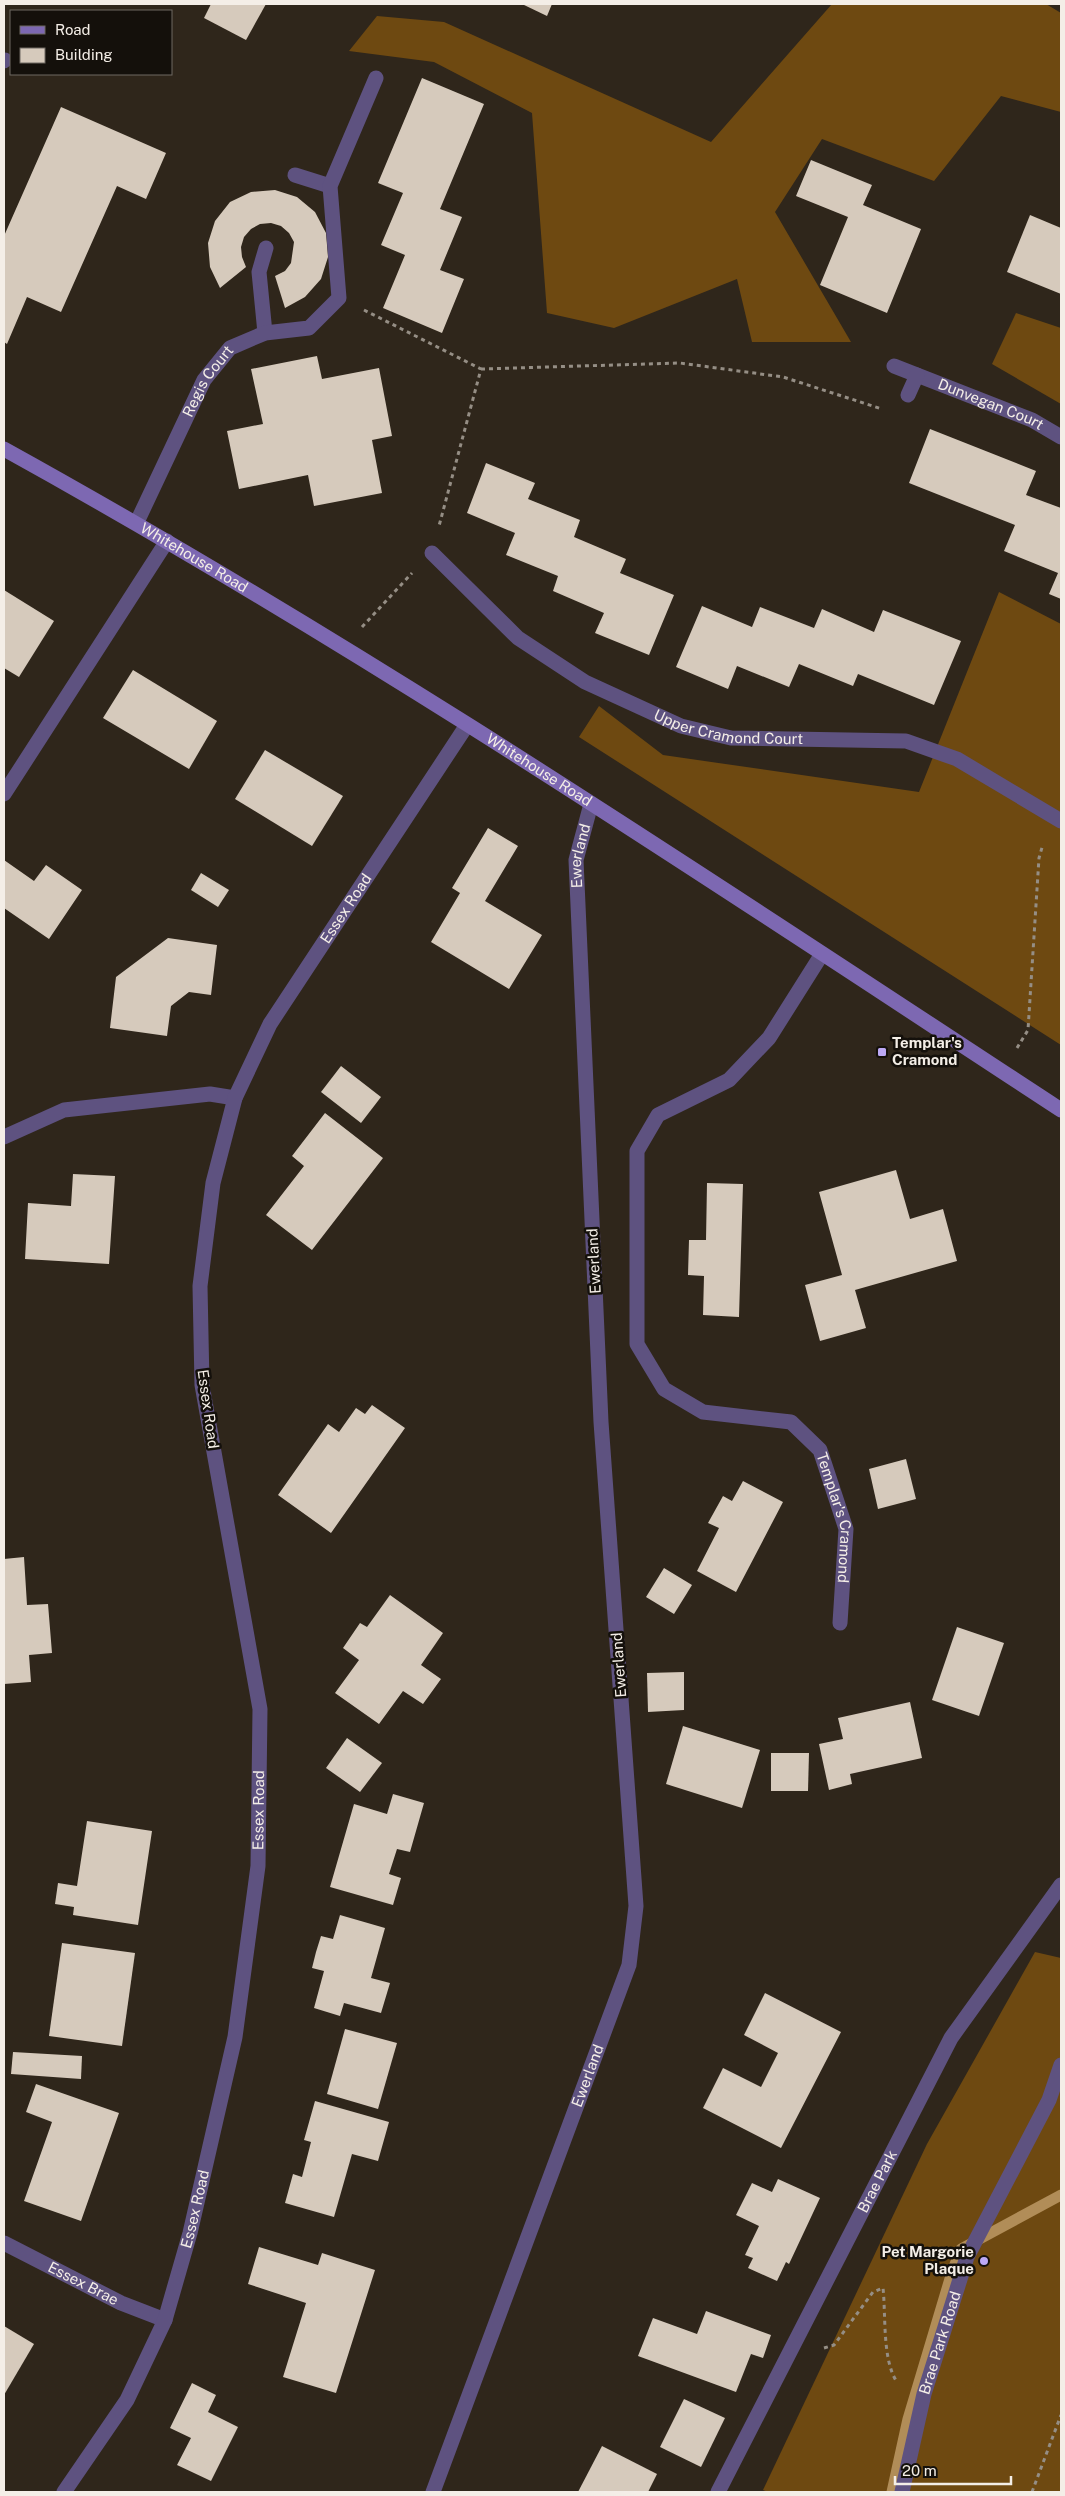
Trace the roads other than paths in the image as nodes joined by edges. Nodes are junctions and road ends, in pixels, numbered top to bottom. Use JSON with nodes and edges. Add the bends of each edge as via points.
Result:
{"nodes":[{"id":1,"x":376,"y":78,"type":"dead end"},
{"id":2,"x":295,"y":175,"type":"dead end"},
{"id":3,"x":330,"y":186,"type":"junction"},
{"id":4,"x":266,"y":248,"type":"dead end"},
{"id":5,"x":265,"y":333,"type":"junction"},
{"id":6,"x":894,"y":366,"type":"dead end"},
{"id":7,"x":917,"y":375,"type":"junction"},
{"id":8,"x":908,"y":395,"type":"road end"},
{"id":9,"x":1061,"y":437,"type":"edge"},
{"id":10,"x":4,"y":449,"type":"edge"},
{"id":11,"x":137,"y":522,"type":"junction"},
{"id":12,"x":167,"y":540,"type":"junction"},
{"id":13,"x":432,"y":553,"type":"road end"},
{"id":14,"x":467,"y":725,"type":"junction"},
{"id":15,"x":4,"y":794,"type":"edge"},
{"id":16,"x":591,"y":804,"type":"junction"},
{"id":17,"x":1056,"y":819,"type":"edge"},
{"id":18,"x":822,"y":954,"type":"junction"},
{"id":19,"x":235,"y":1098,"type":"junction"},
{"id":20,"x":1061,"y":1110,"type":"edge"},
{"id":21,"x":4,"y":1137,"type":"edge"},
{"id":22,"x":840,"y":1623,"type":"dead end"},
{"id":23,"x":1061,"y":1885,"type":"edge"},
{"id":24,"x":1061,"y":2066,"type":"edge"},
{"id":25,"x":4,"y":2243,"type":"edge"},
{"id":26,"x":165,"y":2320,"type":"junction"},
{"id":27,"x":64,"y":2492,"type":"edge"},
{"id":28,"x":433,"y":2492,"type":"edge"},
{"id":29,"x":718,"y":2492,"type":"edge"},
{"id":30,"x":902,"y":2492,"type":"edge"}],
"edges":[{"from":1,"to":3,"type":"street"},
{"from":2,"to":3,"type":"street"},
{"from":3,"to":5,"type":"street","name":"Regis Court","via":[[339,298],[309,328]]},
{"from":4,"to":5,"type":"street","via":[[259,272]]},
{"from":5,"to":11,"type":"street","name":"Regis Court","via":[[230,348],[204,380]]},
{"from":6,"to":7,"type":"street","name":"Dunvegan Court"},
{"from":7,"to":8,"type":"street","name":"Dunvegan Court"},
{"from":7,"to":9,"type":"street","name":"Dunvegan Court","via":[[1032,420]]},
{"from":10,"to":11,"type":"street","name":"Whitehouse Road"},
{"from":11,"to":12,"type":"street","name":"Whitehouse Road"},
{"from":12,"to":14,"type":"street","name":"Whitehouse Road"},
{"from":12,"to":15,"type":"street"},
{"from":13,"to":17,"type":"street","name":"Upper Cramond Court","via":[[518,638],[585,682],[682,726],[731,738],[906,742],[957,759]]},
{"from":14,"to":16,"type":"street","name":"Whitehouse Road"},
{"from":14,"to":19,"type":"street","name":"Essex Road","via":[[270,1024]]},
{"from":16,"to":18,"type":"street","name":"Whitehouse Road"},
{"from":16,"to":28,"type":"street","name":"Ewerland","via":[[576,860],[601,1422],[636,1906],[629,1965]]},
{"from":18,"to":20,"type":"street","name":"Whitehouse Road"},
{"from":18,"to":22,"type":"street","name":"Templar's Cramond","via":[[769,1038],[729,1080],[658,1115],[636,1150],[637,1344],[664,1389],[703,1412],[791,1422],[820,1450],[846,1529]]},
{"from":19,"to":21,"type":"street","via":[[210,1094],[64,1110]]},
{"from":19,"to":26,"type":"street","name":"Essex Road","via":[[213,1183],[200,1286],[202,1385],[260,1709],[258,1866],[235,2037],[190,2233]]},
{"from":23,"to":29,"type":"street","name":"Brae Park","via":[[951,2038]]},
{"from":24,"to":30,"type":"street","name":"Brae Park Road","via":[[1049,2100],[967,2257],[924,2394]]},
{"from":25,"to":26,"type":"street","name":"Essex Brae","via":[[121,2303]]},
{"from":26,"to":27,"type":"street","name":"Essex Road","via":[[127,2400]]}]}
